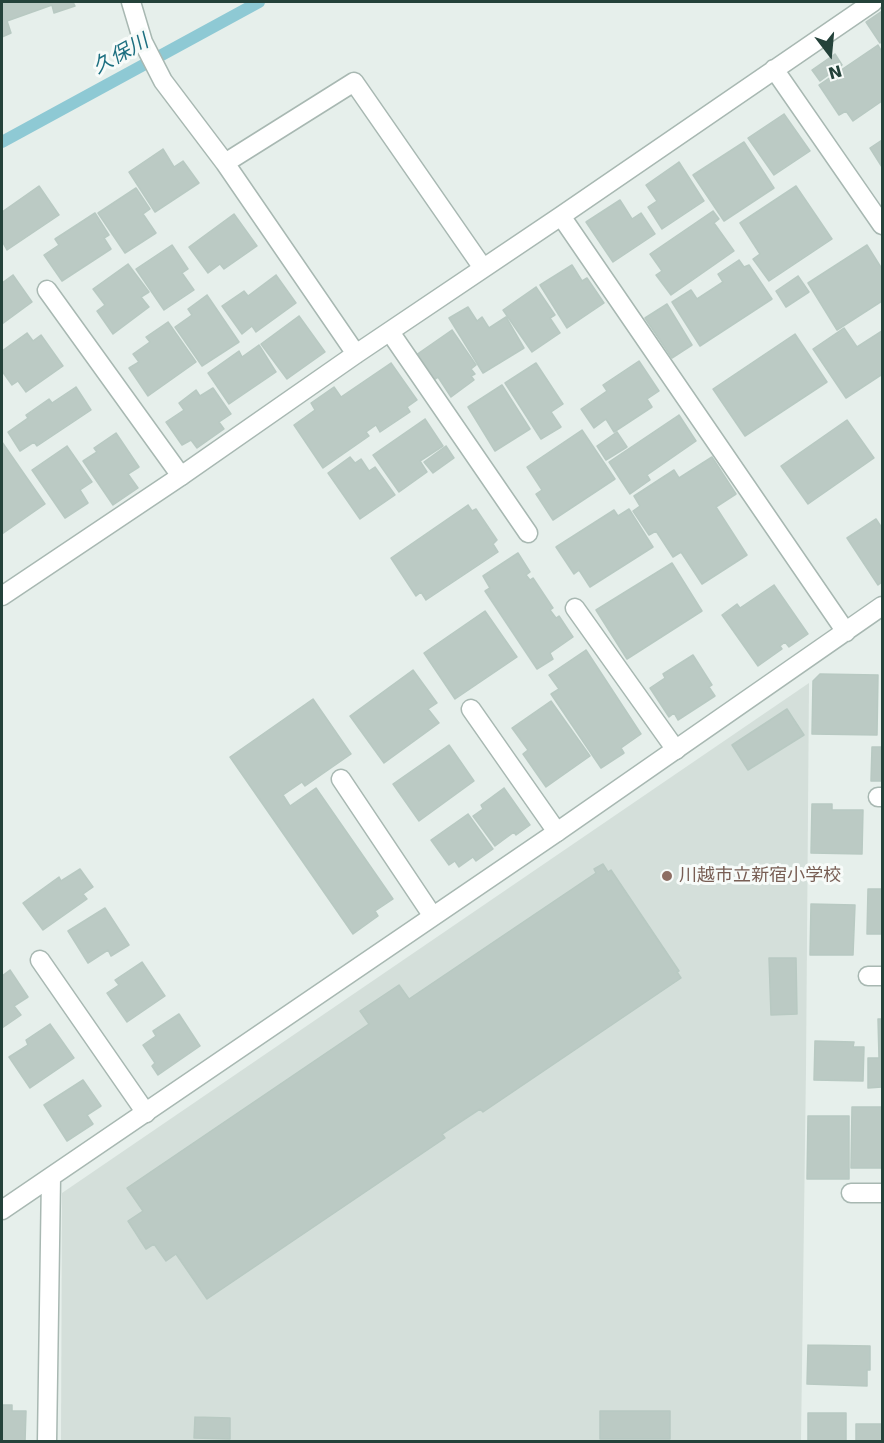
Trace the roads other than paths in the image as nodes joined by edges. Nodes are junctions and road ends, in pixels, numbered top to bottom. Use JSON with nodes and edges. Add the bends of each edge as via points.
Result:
{"nodes":[{"id":1,"x":131,"y":2,"type":"edge"},
{"id":2,"x":873,"y":2,"type":"edge"},
{"id":3,"x":774,"y":69,"type":"junction"},
{"id":4,"x":225,"y":163,"type":"junction"},
{"id":5,"x":561,"y":216,"type":"junction"},
{"id":6,"x":882,"y":225,"type":"edge"},
{"id":7,"x":483,"y":268,"type":"junction"},
{"id":8,"x":47,"y":290,"type":"dead end"},
{"id":9,"x":390,"y":332,"type":"junction"},
{"id":10,"x":356,"y":354,"type":"junction"},
{"id":11,"x":181,"y":476,"type":"junction"},
{"id":12,"x":528,"y":533,"type":"dead end"},
{"id":13,"x":2,"y":596,"type":"edge"},
{"id":14,"x":882,"y":606,"type":"edge"},
{"id":15,"x":575,"y":608,"type":"dead end"},
{"id":16,"x":846,"y":632,"type":"junction"},
{"id":17,"x":471,"y":709,"type":"dead end"},
{"id":18,"x":676,"y":750,"type":"junction"},
{"id":19,"x":341,"y":779,"type":"dead end"},
{"id":20,"x":557,"y":832,"type":"junction"},
{"id":21,"x":432,"y":915,"type":"junction"},
{"id":22,"x":40,"y":960,"type":"dead end"},
{"id":23,"x":146,"y":1113,"type":"junction"},
{"id":24,"x":51,"y":1177,"type":"junction"},
{"id":25,"x":851,"y":1193,"type":"dead end"},
{"id":26,"x":882,"y":1193,"type":"edge"},
{"id":27,"x":2,"y":1210,"type":"edge"},
{"id":28,"x":47,"y":1442,"type":"edge"}],
"edges":[{"from":1,"to":4,"type":"street","via":[[143,42],[163,81]]},
{"from":2,"to":3,"type":"street"},
{"from":3,"to":5,"type":"street"},
{"from":3,"to":6,"type":"street"},
{"from":4,"to":7,"type":"street","via":[[354,82]]},
{"from":4,"to":10,"type":"street"},
{"from":5,"to":7,"type":"street"},
{"from":5,"to":16,"type":"street"},
{"from":7,"to":9,"type":"street"},
{"from":8,"to":11,"type":"street"},
{"from":9,"to":10,"type":"street"},
{"from":9,"to":12,"type":"street"},
{"from":10,"to":11,"type":"street"},
{"from":11,"to":13,"type":"street"},
{"from":14,"to":16,"type":"street"},
{"from":15,"to":18,"type":"street"},
{"from":16,"to":18,"type":"street"},
{"from":17,"to":20,"type":"street"},
{"from":18,"to":20,"type":"street"},
{"from":19,"to":21,"type":"street"},
{"from":20,"to":21,"type":"street"},
{"from":21,"to":23,"type":"street"},
{"from":22,"to":23,"type":"street"},
{"from":23,"to":24,"type":"street"},
{"from":24,"to":27,"type":"street"},
{"from":24,"to":28,"type":"street"},
{"from":25,"to":26,"type":"street"}]}
